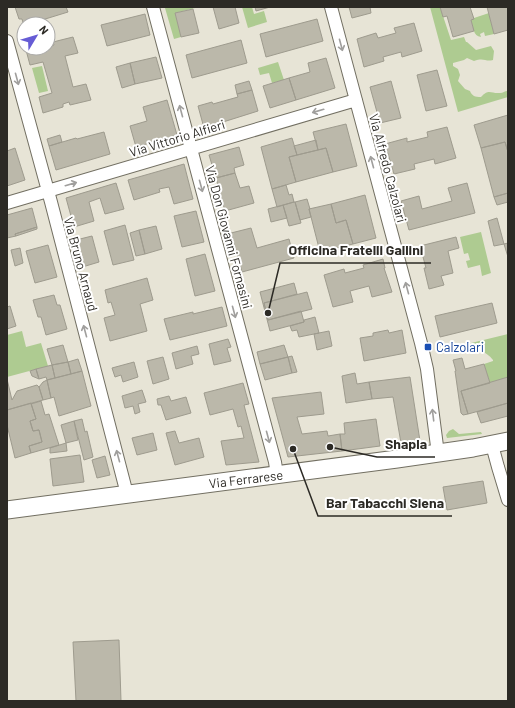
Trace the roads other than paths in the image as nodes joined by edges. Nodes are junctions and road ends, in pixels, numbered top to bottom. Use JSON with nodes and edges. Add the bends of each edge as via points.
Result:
{"nodes":[{"id":1,"x":153,"y":7,"type":"edge"},
{"id":2,"x":331,"y":7,"type":"edge"},
{"id":3,"x":7,"y":41,"type":"edge"},
{"id":4,"x":356,"y":100,"type":"junction"},
{"id":5,"x":191,"y":149,"type":"junction"},
{"id":6,"x":48,"y":191,"type":"junction"},
{"id":7,"x":7,"y":203,"type":"edge"},
{"id":8,"x":500,"y":443,"type":"edge"},
{"id":9,"x":438,"y":454,"type":"junction"},
{"id":10,"x":277,"y":475,"type":"junction"},
{"id":11,"x":127,"y":494,"type":"junction"},
{"id":12,"x":507,"y":498,"type":"edge"},
{"id":13,"x":7,"y":510,"type":"edge"}],
"edges":[{"from":5,"to":1,"type":"street","name":"Via Don Giovanni Fornasini","one_way":true},
{"from":2,"to":4,"type":"street","name":"Via Alfredo Calzolari","one_way":true},
{"from":3,"to":6,"type":"street","name":"Via Bruno Arnaud","one_way":true},
{"from":4,"to":5,"type":"street","name":"Via Vittorio Alfieri","one_way":true},
{"from":9,"to":4,"type":"street","name":"Via Alfredo Calzolari","one_way":true,"via":[[422,343]]},
{"from":6,"to":5,"type":"street","name":"Via Vittorio Alfieri","one_way":true},
{"from":5,"to":10,"type":"street","name":"Via Don Giovanni Fornasini","one_way":true},
{"from":6,"to":7,"type":"street","name":"Via Vittorio Alfieri"},
{"from":11,"to":6,"type":"street","name":"Via Bruno Arnaud","one_way":true},
{"from":8,"to":9,"type":"main road","name":"Via Ferrarese"},
{"from":8,"to":12,"type":"street","via":[[496,462]]},
{"from":9,"to":10,"type":"main road","name":"Via Ferrarese"},
{"from":10,"to":11,"type":"main road","name":"Via Ferrarese"},
{"from":11,"to":13,"type":"main road","name":"Via Ferrarese"}]}
